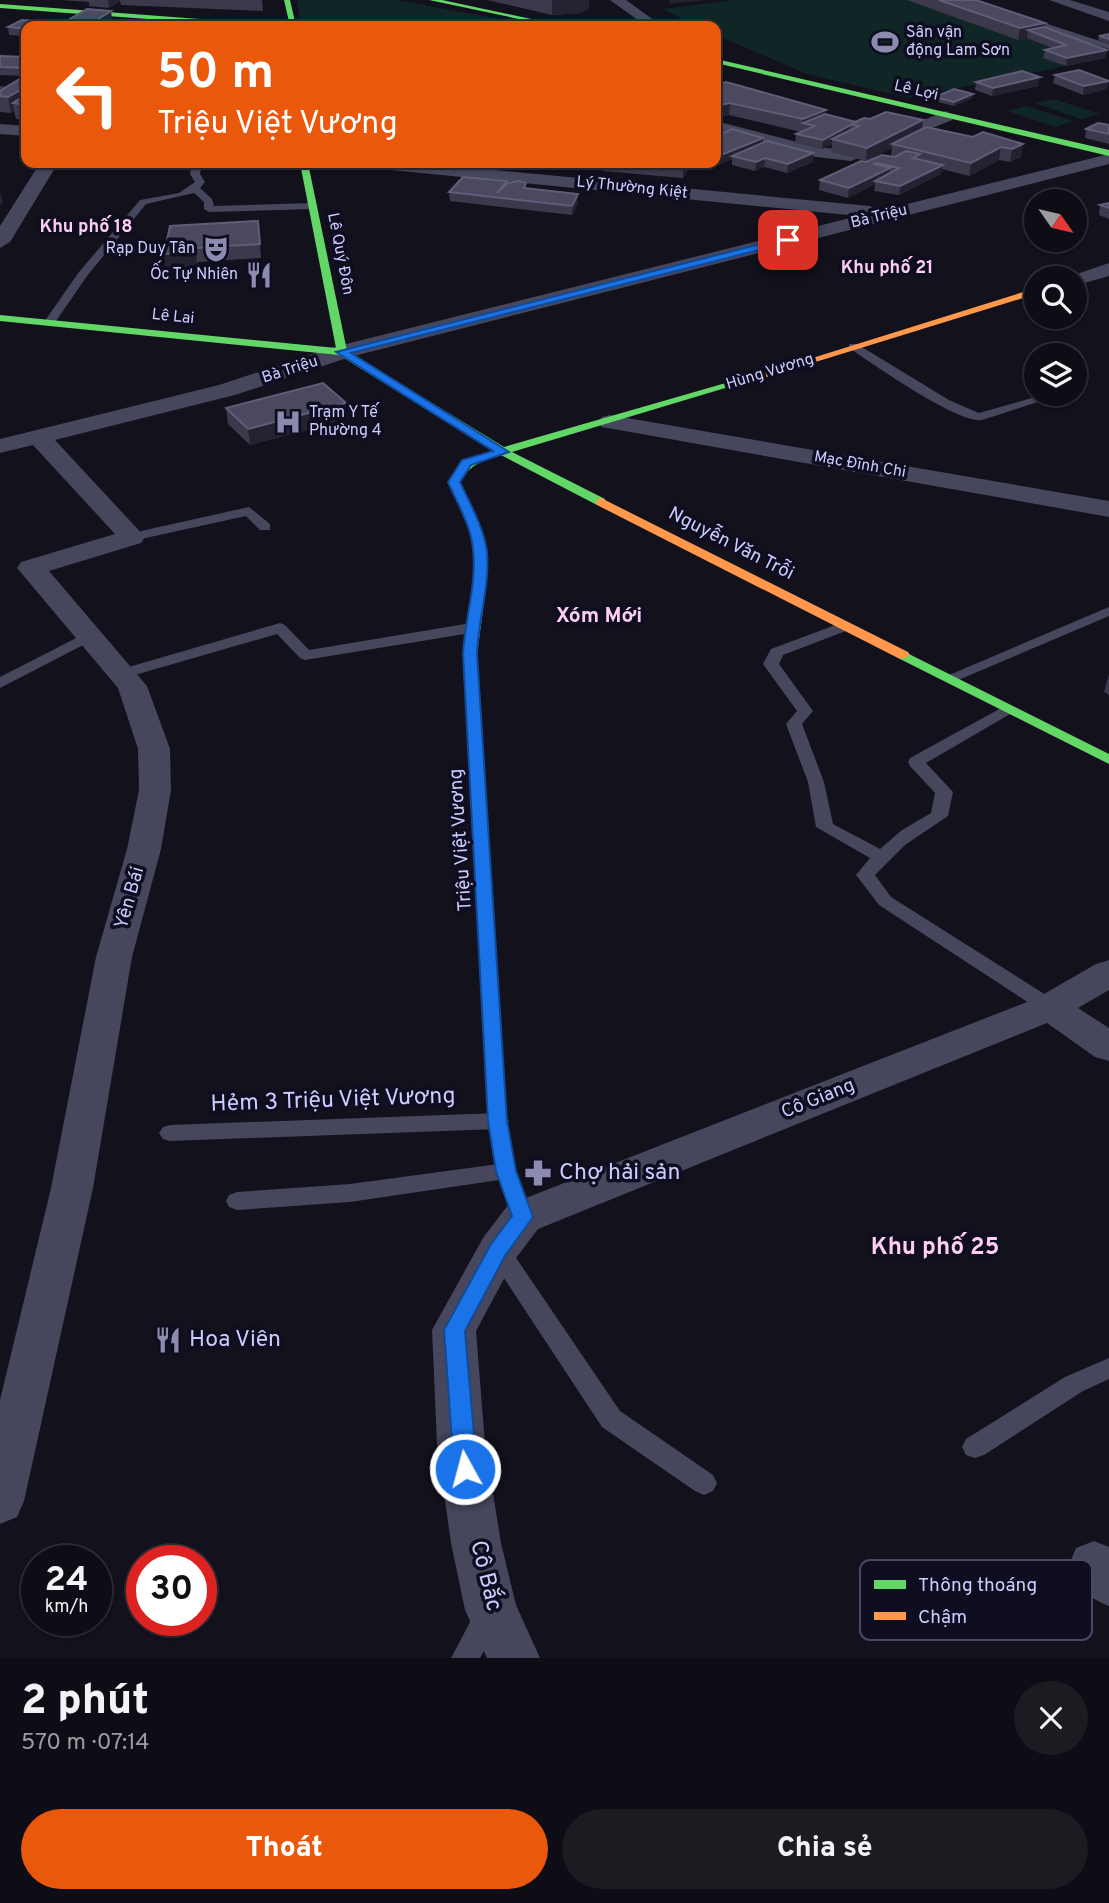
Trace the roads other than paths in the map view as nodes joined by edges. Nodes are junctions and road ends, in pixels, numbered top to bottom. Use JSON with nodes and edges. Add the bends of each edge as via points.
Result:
{"nodes":[{"id":1,"x":287,"y":0,"type":"edge"},
{"id":2,"x":432,"y":0,"type":"edge"},
{"id":3,"x":617,"y":0,"type":"edge"},
{"id":4,"x":1056,"y":0,"type":"edge"},
{"id":5,"x":0,"y":6,"type":"edge"},
{"id":6,"x":1017,"y":16,"type":"edge"},
{"id":7,"x":1109,"y":17,"type":"edge"},
{"id":8,"x":200,"y":21,"type":"edge"},
{"id":9,"x":292,"y":21,"type":"edge"},
{"id":10,"x":536,"y":21,"type":"edge"},
{"id":11,"x":648,"y":21,"type":"edge"},
{"id":12,"x":1109,"y":47,"type":"edge"},
{"id":13,"x":721,"y":62,"type":"edge"},
{"id":14,"x":946,"y":116,"type":"junction"},
{"id":15,"x":721,"y":127,"type":"edge"},
{"id":16,"x":0,"y":129,"type":"edge"},
{"id":17,"x":21,"y":131,"type":"edge"},
{"id":18,"x":1109,"y":153,"type":"edge"},
{"id":19,"x":1109,"y":159,"type":"edge"},
{"id":20,"x":46,"y":168,"type":"edge"},
{"id":21,"x":196,"y":168,"type":"edge"},
{"id":22,"x":305,"y":168,"type":"edge"},
{"id":23,"x":421,"y":168,"type":"edge"},
{"id":24,"x":195,"y":189,"type":"junction"},
{"id":25,"x":313,"y":206,"type":"junction"},
{"id":26,"x":893,"y":214,"type":"junction"},
{"id":27,"x":0,"y":242,"type":"edge"},
{"id":28,"x":1109,"y":269,"type":"edge"},
{"id":29,"x":1087,"y":276,"type":"edge"},
{"id":30,"x":1024,"y":295,"type":"edge"},
{"id":31,"x":0,"y":318,"type":"edge"},
{"id":32,"x":50,"y":322,"type":"junction"},
{"id":33,"x":853,"y":346,"type":"junction"},
{"id":34,"x":342,"y":352,"type":"junction"},
{"id":35,"x":1024,"y":404,"type":"edge"},
{"id":36,"x":610,"y":422,"type":"junction"},
{"id":37,"x":39,"y":437,"type":"junction"},
{"id":38,"x":0,"y":445,"type":"edge"},
{"id":39,"x":503,"y":452,"type":"junction"},
{"id":40,"x":1106,"y":506,"type":"edge"},
{"id":41,"x":265,"y":527,"type":"dead end"},
{"id":42,"x":132,"y":537,"type":"junction"},
{"id":43,"x":1109,"y":611,"type":"edge"},
{"id":44,"x":846,"y":626,"type":"junction"},
{"id":45,"x":471,"y":628,"type":"junction"},
{"id":46,"x":88,"y":637,"type":"junction"},
{"id":47,"x":121,"y":674,"type":"junction"},
{"id":48,"x":950,"y":678,"type":"junction"},
{"id":49,"x":0,"y":683,"type":"edge"},
{"id":50,"x":1009,"y":710,"type":"junction"},
{"id":51,"x":1109,"y":760,"type":"edge"},
{"id":52,"x":880,"y":856,"type":"junction"},
{"id":53,"x":1109,"y":973,"type":"edge"},
{"id":54,"x":1050,"y":1007,"type":"junction"},
{"id":55,"x":1109,"y":1047,"type":"edge"},
{"id":56,"x":498,"y":1121,"type":"junction"},
{"id":57,"x":170,"y":1133,"type":"dead end"},
{"id":58,"x":506,"y":1171,"type":"junction"},
{"id":59,"x":237,"y":1202,"type":"dead end"},
{"id":60,"x":510,"y":1234,"type":"junction"},
{"id":61,"x":1109,"y":1368,"type":"edge"},
{"id":62,"x":975,"y":1447,"type":"dead end"},
{"id":63,"x":704,"y":1483,"type":"dead end"},
{"id":64,"x":0,"y":1501,"type":"edge"},
{"id":65,"x":491,"y":1610,"type":"junction"},
{"id":66,"x":465,"y":1658,"type":"edge"},
{"id":67,"x":514,"y":1658,"type":"edge"}],
"edges":[{"from":1,"to":9,"type":"street"},
{"from":2,"to":10,"type":"street"},
{"from":3,"to":11,"type":"street"},
{"from":4,"to":7,"type":"street"},
{"from":5,"to":8,"type":"street"},
{"from":6,"to":12,"type":"lane"},
{"from":13,"to":14,"type":"street","name":"Lê Lợi"},
{"from":14,"to":15,"type":"street","via":[[851,156],[816,152]]},
{"from":14,"to":18,"type":"street","name":"Lê Lợi"},
{"from":16,"to":17,"type":"street"},
{"from":19,"to":26,"type":"street","name":"Bà Triệu"},
{"from":20,"to":27,"type":"street"},
{"from":21,"to":24,"type":"lane","via":[[200,182]]},
{"from":22,"to":25,"type":"street","name":"Lê Quý Đôn"},
{"from":23,"to":26,"type":"street","name":"Lý Thường Kiệt"},
{"from":24,"to":25,"type":"lane","via":[[209,201],[209,209]]},
{"from":24,"to":32,"type":"lane","via":[[143,202]]},
{"from":25,"to":34,"type":"street","name":"Lê Quý Đôn"},
{"from":26,"to":34,"type":"street","name":"Bà Triệu"},
{"from":28,"to":29,"type":"street"},
{"from":30,"to":33,"type":"street","name":"Hùng Vương"},
{"from":31,"to":32,"type":"street","name":"Lê Lai"},
{"from":32,"to":34,"type":"street","name":"Lê Lai"},
{"from":33,"to":35,"type":"lane","via":[[944,403],[978,417]]},
{"from":33,"to":36,"type":"street","name":"Hùng Vương"},
{"from":34,"to":37,"type":"street","name":"Bà Triệu","via":[[227,390]]},
{"from":34,"to":39,"type":"street","name":"Nguyễn Văn Trỗi"},
{"from":36,"to":39,"type":"street","name":"Hùng Vương"},
{"from":36,"to":40,"type":"street","name":"Mạc Đĩnh Chi"},
{"from":37,"to":38,"type":"street","name":"Bà Triệu"},
{"from":37,"to":42,"type":"street"},
{"from":39,"to":44,"type":"street","name":"Nguyễn Văn Trỗi"},
{"from":39,"to":45,"type":"street","name":"Triệu Việt Vương","via":[[467,463],[454,482],[480,552],[481,578]]},
{"from":41,"to":42,"type":"lane","via":[[249,511]]},
{"from":42,"to":46,"type":"street","name":"Yên Bái","via":[[31,568]]},
{"from":43,"to":48,"type":"lane"},
{"from":44,"to":48,"type":"street","name":"Nguyễn Văn Trỗi"},
{"from":44,"to":52,"type":"lane","via":[[776,652],[771,664],[805,711],[794,724],[816,782],[825,827]]},
{"from":45,"to":47,"type":"lane","via":[[305,655],[280,628]]},
{"from":45,"to":56,"type":"street","name":"Triệu Việt Vương"},
{"from":46,"to":47,"type":"street","name":"Yên Bái"},
{"from":46,"to":49,"type":"lane"},
{"from":47,"to":64,"type":"street","name":"Yên Bái","via":[[132,686],[154,749],[155,790],[114,957],[72,1188]]},
{"from":48,"to":50,"type":"street","name":"Nguyễn Văn Trỗi"},
{"from":50,"to":51,"type":"street","name":"Nguyễn Văn Trỗi"},
{"from":50,"to":52,"type":"lane","via":[[916,762],[944,792],[939,816],[915,827]]},
{"from":52,"to":54,"type":"lane","via":[[865,875],[884,901]]},
{"from":53,"to":54,"type":"street","name":"Cô Giang"},
{"from":54,"to":55,"type":"street"},
{"from":54,"to":60,"type":"street","name":"Cô Giang"},
{"from":56,"to":57,"type":"lane","name":"Hẻm 3 Triệu Việt Vương"},
{"from":56,"to":58,"type":"street","name":"Triệu Việt Vương"},
{"from":58,"to":59,"type":"lane","via":[[350,1193]]},
{"from":58,"to":60,"type":"street","name":"Triệu Việt Vương"},
{"from":60,"to":63,"type":"lane","via":[[611,1419]]},
{"from":60,"to":65,"type":"street","name":"Cô Bắc","via":[[454,1330],[461,1444]]},
{"from":61,"to":62,"type":"lane","via":[[1074,1384]]},
{"from":65,"to":66,"type":"lane"},
{"from":65,"to":67,"type":"street","name":"Cô Bắc"}]}
